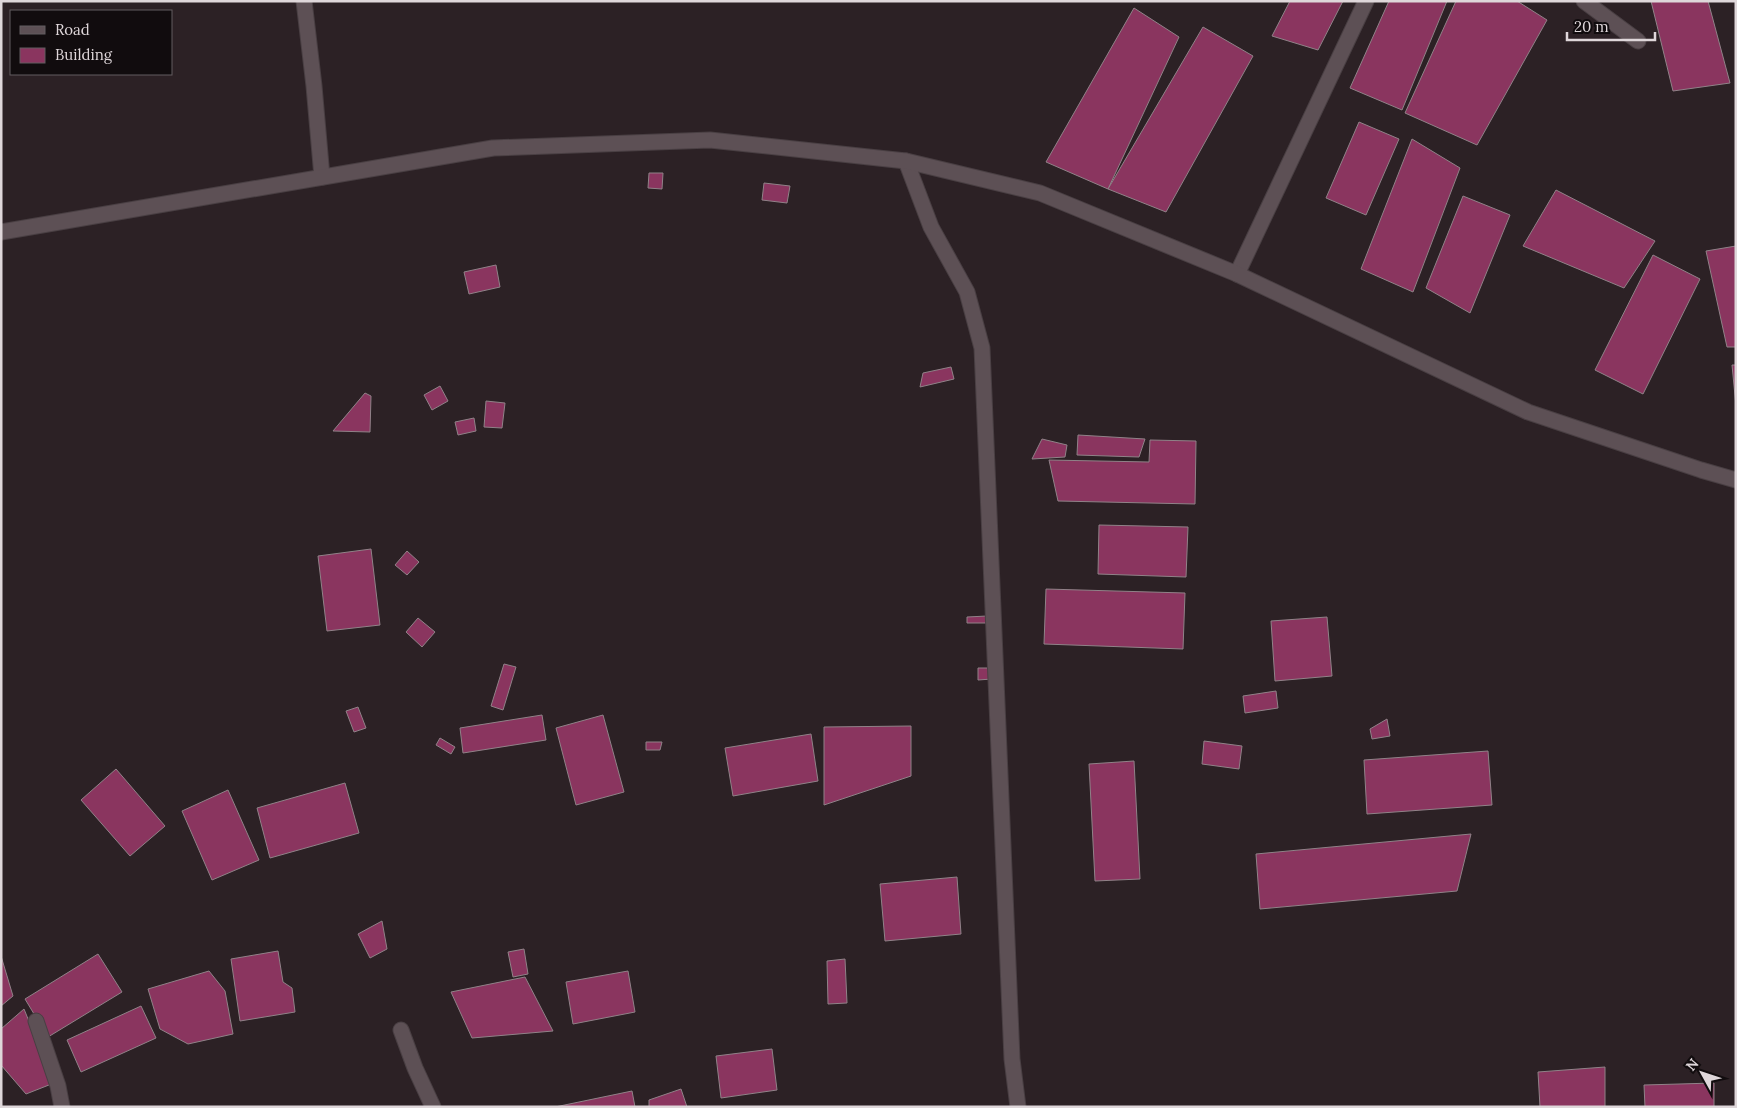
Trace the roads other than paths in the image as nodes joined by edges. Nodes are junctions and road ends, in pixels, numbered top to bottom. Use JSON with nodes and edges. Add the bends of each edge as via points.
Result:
{"nodes":[{"id":1,"x":304,"y":1,"type":"edge"},
{"id":2,"x":1366,"y":1,"type":"edge"},
{"id":3,"x":1584,"y":1,"type":"edge"},
{"id":4,"x":1638,"y":42,"type":"dead end"},
{"id":5,"x":906,"y":161,"type":"junction"},
{"id":6,"x":322,"y":177,"type":"junction"},
{"id":7,"x":1,"y":232,"type":"edge"},
{"id":8,"x":1237,"y":274,"type":"junction"},
{"id":9,"x":1736,"y":480,"type":"edge"},
{"id":10,"x":36,"y":1021,"type":"dead end"},
{"id":11,"x":401,"y":1030,"type":"dead end"},
{"id":12,"x":62,"y":1107,"type":"edge"},
{"id":13,"x":433,"y":1107,"type":"edge"},
{"id":14,"x":1018,"y":1107,"type":"edge"}],
"edges":[{"from":1,"to":6,"type":"main road"},
{"from":2,"to":8,"type":"main road"},
{"from":3,"to":4,"type":"main road"},
{"from":5,"to":6,"type":"main road","via":[[710,140],[493,148]]},
{"from":5,"to":8,"type":"main road","via":[[1040,193]]},
{"from":5,"to":14,"type":"main road","via":[[930,227],[967,292],[982,348],[1012,1059]]},
{"from":6,"to":7,"type":"main road"},
{"from":8,"to":9,"type":"main road","via":[[1528,412]]},
{"from":10,"to":12,"type":"main road"},
{"from":11,"to":13,"type":"main road","via":[[414,1068]]}]}
